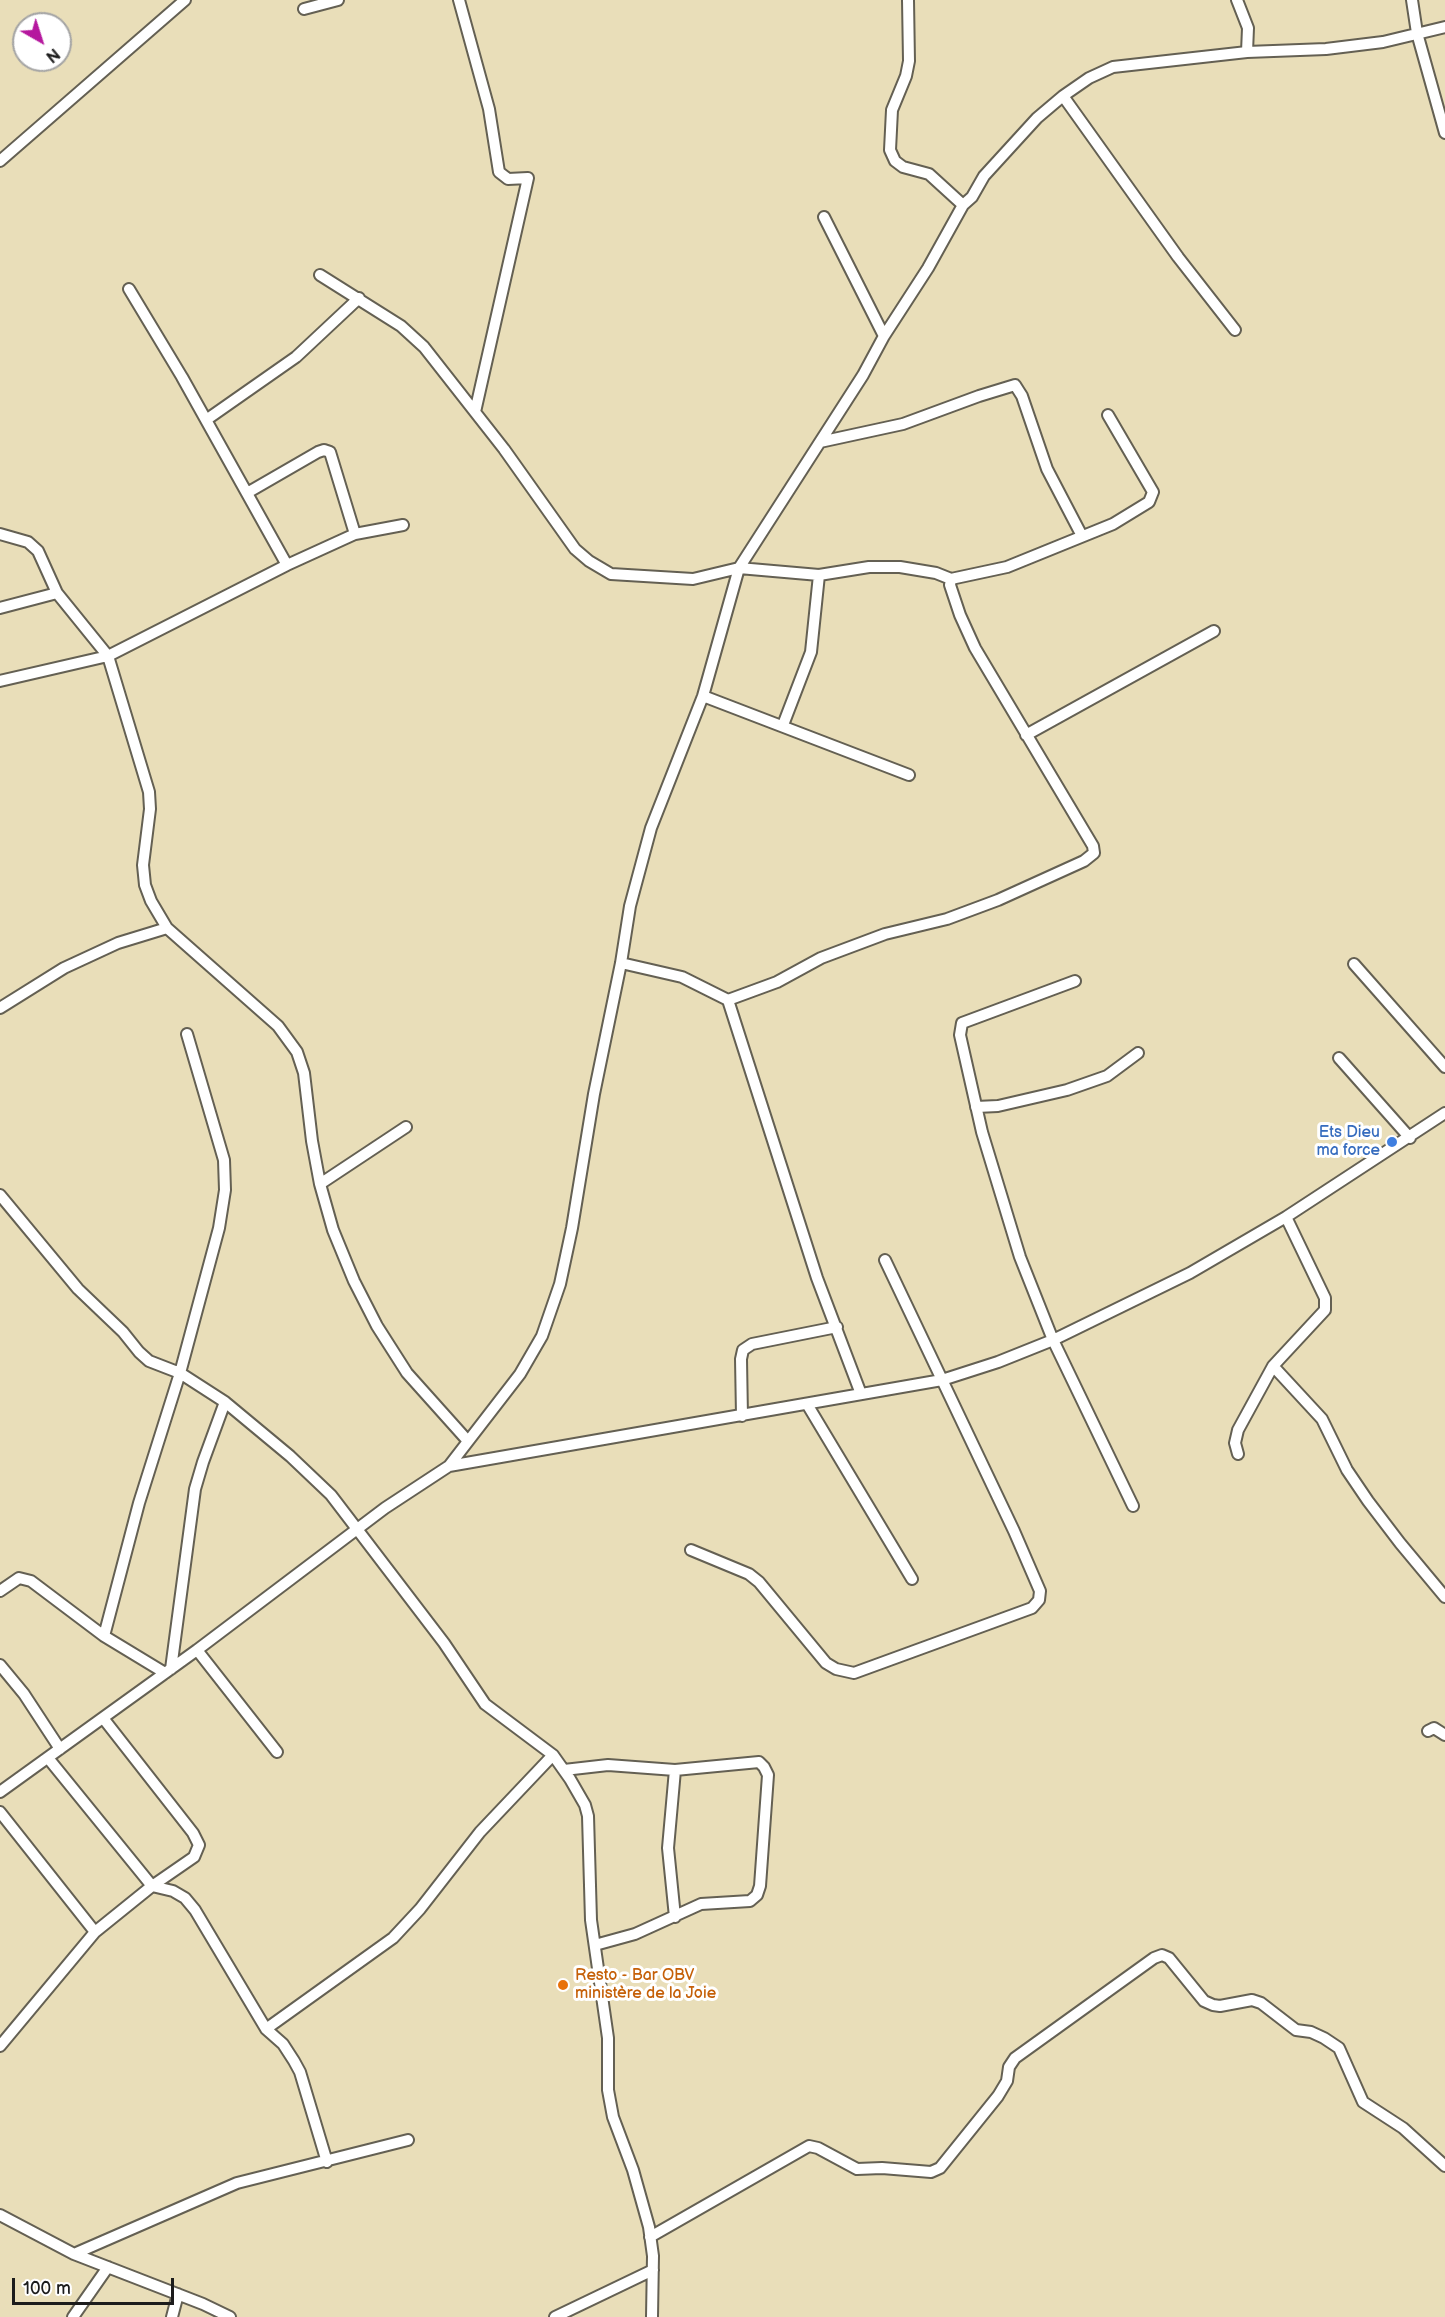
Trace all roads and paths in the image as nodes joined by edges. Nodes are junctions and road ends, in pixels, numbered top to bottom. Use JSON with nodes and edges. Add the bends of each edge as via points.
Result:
{"nodes":[{"id":1,"x":185,"y":0,"type":"edge"},
{"id":2,"x":338,"y":0,"type":"edge"},
{"id":3,"x":459,"y":0,"type":"edge"},
{"id":4,"x":908,"y":0,"type":"edge"},
{"id":5,"x":1237,"y":0,"type":"edge"},
{"id":6,"x":1412,"y":0,"type":"edge"},
{"id":7,"x":304,"y":9,"type":"dead end"},
{"id":8,"x":1445,"y":27,"type":"edge"},
{"id":9,"x":1417,"y":33,"type":"junction"},
{"id":10,"x":1247,"y":52,"type":"junction"},
{"id":11,"x":1063,"y":96,"type":"junction"},
{"id":12,"x":1445,"y":133,"type":"edge"},
{"id":13,"x":0,"y":161,"type":"edge"},
{"id":14,"x":963,"y":205,"type":"junction"},
{"id":15,"x":824,"y":217,"type":"dead end"},
{"id":16,"x":320,"y":275,"type":"dead end"},
{"id":17,"x":129,"y":289,"type":"dead end"},
{"id":18,"x":358,"y":298,"type":"junction"},
{"id":19,"x":1235,"y":330,"type":"dead end"},
{"id":20,"x":884,"y":336,"type":"junction"},
{"id":21,"x":475,"y":412,"type":"junction"},
{"id":22,"x":1108,"y":415,"type":"dead end"},
{"id":23,"x":206,"y":420,"type":"junction"},
{"id":24,"x":820,"y":442,"type":"junction"},
{"id":25,"x":247,"y":493,"type":"junction"},
{"id":26,"x":403,"y":525,"type":"dead end"},
{"id":27,"x":0,"y":534,"type":"edge"},
{"id":28,"x":355,"y":534,"type":"junction"},
{"id":29,"x":1082,"y":537,"type":"junction"},
{"id":30,"x":287,"y":565,"type":"junction"},
{"id":31,"x":739,"y":568,"type":"junction"},
{"id":32,"x":819,"y":575,"type":"junction"},
{"id":33,"x":951,"y":579,"type":"junction"},
{"id":34,"x":57,"y":593,"type":"junction"},
{"id":35,"x":0,"y":608,"type":"edge"},
{"id":36,"x":1214,"y":632,"type":"dead end"},
{"id":37,"x":108,"y":656,"type":"junction"},
{"id":38,"x":0,"y":681,"type":"edge"},
{"id":39,"x":703,"y":696,"type":"junction"},
{"id":40,"x":783,"y":725,"type":"junction"},
{"id":41,"x":1026,"y":735,"type":"junction"},
{"id":42,"x":909,"y":775,"type":"dead end"},
{"id":43,"x":166,"y":928,"type":"junction"},
{"id":44,"x":621,"y":963,"type":"junction"},
{"id":45,"x":1354,"y":964,"type":"dead end"},
{"id":46,"x":1075,"y":981,"type":"dead end"},
{"id":47,"x":728,"y":999,"type":"junction"},
{"id":48,"x":0,"y":1008,"type":"edge"},
{"id":49,"x":187,"y":1034,"type":"dead end"},
{"id":50,"x":1138,"y":1053,"type":"dead end"},
{"id":51,"x":1339,"y":1058,"type":"dead end"},
{"id":52,"x":1445,"y":1067,"type":"edge"},
{"id":53,"x":976,"y":1107,"type":"junction"},
{"id":54,"x":1445,"y":1113,"type":"edge"},
{"id":55,"x":406,"y":1127,"type":"dead end"},
{"id":56,"x":1410,"y":1138,"type":"junction"},
{"id":57,"x":320,"y":1184,"type":"junction"},
{"id":58,"x":0,"y":1195,"type":"edge"},
{"id":59,"x":1286,"y":1217,"type":"junction"},
{"id":60,"x":885,"y":1260,"type":"dead end"},
{"id":61,"x":837,"y":1327,"type":"junction"},
{"id":62,"x":1053,"y":1340,"type":"junction"},
{"id":63,"x":1273,"y":1365,"type":"junction"},
{"id":64,"x":180,"y":1373,"type":"junction"},
{"id":65,"x":942,"y":1380,"type":"junction"},
{"id":66,"x":861,"y":1394,"type":"junction"},
{"id":67,"x":225,"y":1401,"type":"junction"},
{"id":68,"x":807,"y":1404,"type":"junction"},
{"id":69,"x":742,"y":1416,"type":"junction"},
{"id":70,"x":467,"y":1440,"type":"junction"},
{"id":71,"x":1238,"y":1454,"type":"dead end"},
{"id":72,"x":449,"y":1466,"type":"junction"},
{"id":73,"x":1133,"y":1506,"type":"dead end"},
{"id":74,"x":358,"y":1529,"type":"junction"},
{"id":75,"x":691,"y":1550,"type":"dead end"},
{"id":76,"x":912,"y":1579,"type":"dead end"},
{"id":77,"x":0,"y":1591,"type":"edge"},
{"id":78,"x":1445,"y":1597,"type":"edge"},
{"id":79,"x":104,"y":1636,"type":"junction"},
{"id":80,"x":197,"y":1650,"type":"junction"},
{"id":81,"x":0,"y":1665,"type":"edge"},
{"id":82,"x":168,"y":1671,"type":"junction"},
{"id":83,"x":103,"y":1718,"type":"junction"},
{"id":84,"x":1428,"y":1731,"type":"dead end"},
{"id":85,"x":1445,"y":1735,"type":"edge"},
{"id":86,"x":60,"y":1749,"type":"junction"},
{"id":87,"x":277,"y":1752,"type":"dead end"},
{"id":88,"x":553,"y":1755,"type":"junction"},
{"id":89,"x":48,"y":1758,"type":"junction"},
{"id":90,"x":564,"y":1770,"type":"junction"},
{"id":91,"x":675,"y":1770,"type":"junction"},
{"id":92,"x":0,"y":1792,"type":"edge"},
{"id":93,"x":0,"y":1812,"type":"edge"},
{"id":94,"x":152,"y":1886,"type":"junction"},
{"id":95,"x":675,"y":1917,"type":"junction"},
{"id":96,"x":95,"y":1932,"type":"junction"},
{"id":97,"x":595,"y":1945,"type":"junction"},
{"id":98,"x":266,"y":2030,"type":"junction"},
{"id":99,"x":0,"y":2046,"type":"edge"},
{"id":100,"x":408,"y":2140,"type":"dead end"},
{"id":101,"x":327,"y":2162,"type":"junction"},
{"id":102,"x":1445,"y":2166,"type":"edge"},
{"id":103,"x":0,"y":2215,"type":"edge"},
{"id":104,"x":650,"y":2237,"type":"junction"},
{"id":105,"x":74,"y":2254,"type":"junction"},
{"id":106,"x":108,"y":2268,"type":"junction"},
{"id":107,"x":653,"y":2270,"type":"junction"},
{"id":108,"x":178,"y":2294,"type":"junction"},
{"id":109,"x":73,"y":2317,"type":"edge"},
{"id":110,"x":172,"y":2317,"type":"edge"},
{"id":111,"x":230,"y":2317,"type":"edge"},
{"id":112,"x":555,"y":2317,"type":"edge"},
{"id":113,"x":652,"y":2317,"type":"edge"}],
"edges":[{"from":1,"to":13,"type":"street"},
{"from":2,"to":7,"type":"street"},
{"from":3,"to":21,"type":"street","via":[[489,109],[499,172],[508,179],[528,178]]},
{"from":4,"to":14,"type":"street","via":[[909,61],[892,110],[890,150],[895,161],[929,174]]},
{"from":5,"to":10,"type":"street","via":[[1248,28]]},
{"from":6,"to":9,"type":"street"},
{"from":8,"to":9,"type":"street"},
{"from":9,"to":10,"type":"street","via":[[1326,49]]},
{"from":9,"to":12,"type":"street"},
{"from":10,"to":11,"type":"street","via":[[1113,67]]},
{"from":11,"to":14,"type":"street","via":[[1007,148]]},
{"from":11,"to":19,"type":"street"},
{"from":14,"to":20,"type":"street"},
{"from":15,"to":20,"type":"street"},
{"from":16,"to":18,"type":"street"},
{"from":17,"to":23,"type":"street"},
{"from":18,"to":21,"type":"street","via":[[411,334]]},
{"from":18,"to":23,"type":"street","via":[[297,357]]},
{"from":20,"to":24,"type":"street"},
{"from":21,"to":31,"type":"street","via":[[575,549],[589,561],[612,574],[693,579]]},
{"from":22,"to":29,"type":"street","via":[[1153,492],[1149,502]]},
{"from":23,"to":25,"type":"street"},
{"from":24,"to":29,"type":"street","via":[[903,424],[1016,385],[1047,469]]},
{"from":24,"to":31,"type":"street"},
{"from":25,"to":28,"type":"street","via":[[318,452],[330,452]]},
{"from":25,"to":30,"type":"street"},
{"from":26,"to":28,"type":"street"},
{"from":27,"to":34,"type":"street","via":[[28,542],[38,550]]},
{"from":28,"to":30,"type":"street"},
{"from":29,"to":33,"type":"street","via":[[1007,567]]},
{"from":30,"to":37,"type":"street"},
{"from":31,"to":32,"type":"street"},
{"from":31,"to":39,"type":"street"},
{"from":32,"to":33,"type":"street","via":[[869,567],[900,567]]},
{"from":32,"to":40,"type":"street","via":[[811,652]]},
{"from":33,"to":41,"type":"street","via":[[960,615],[975,648]]},
{"from":34,"to":35,"type":"street"},
{"from":34,"to":37,"type":"street"},
{"from":36,"to":41,"type":"street"},
{"from":37,"to":38,"type":"street"},
{"from":37,"to":43,"type":"street","via":[[149,792],[145,885]]},
{"from":39,"to":40,"type":"street"},
{"from":39,"to":44,"type":"street","via":[[651,828],[630,906]]},
{"from":40,"to":42,"type":"street"},
{"from":41,"to":47,"type":"street","via":[[1094,853],[998,900],[947,920],[885,934],[820,958],[777,982]]},
{"from":43,"to":48,"type":"street","via":[[118,943],[73,964]]},
{"from":43,"to":57,"type":"street","via":[[278,1026],[297,1052],[304,1072]]},
{"from":44,"to":47,"type":"street","via":[[682,977]]},
{"from":44,"to":70,"type":"street","via":[[560,1284],[542,1336],[520,1374]]},
{"from":45,"to":52,"type":"street"},
{"from":46,"to":53,"type":"street","via":[[962,1023],[960,1035]]},
{"from":47,"to":61,"type":"street","via":[[813,1267]]},
{"from":49,"to":64,"type":"street","via":[[224,1160],[225,1190],[219,1228]]},
{"from":50,"to":53,"type":"street","via":[[1107,1076],[1067,1090],[998,1106]]},
{"from":51,"to":56,"type":"street"},
{"from":53,"to":62,"type":"street","via":[[1020,1257]]},
{"from":54,"to":56,"type":"street"},
{"from":55,"to":57,"type":"street"},
{"from":56,"to":59,"type":"street"},
{"from":57,"to":70,"type":"street","via":[[333,1230],[377,1326],[407,1373]]},
{"from":58,"to":64,"type":"street","via":[[78,1289],[139,1352],[149,1361]]},
{"from":59,"to":62,"type":"street","via":[[1190,1274]]},
{"from":59,"to":63,"type":"street","via":[[1326,1298],[1325,1310]]},
{"from":60,"to":65,"type":"street"},
{"from":61,"to":66,"type":"street"},
{"from":61,"to":69,"type":"street","via":[[752,1344],[743,1350]]},
{"from":62,"to":65,"type":"street"},
{"from":62,"to":73,"type":"street"},
{"from":63,"to":71,"type":"street","via":[[1238,1430]]},
{"from":63,"to":78,"type":"street","via":[[1322,1419],[1347,1470],[1368,1501]]},
{"from":64,"to":67,"type":"street"},
{"from":64,"to":79,"type":"street","via":[[139,1503]]},
{"from":65,"to":66,"type":"street"},
{"from":65,"to":75,"type":"street","via":[[1040,1591],[1032,1608],[854,1673],[826,1663],[749,1574]]},
{"from":66,"to":68,"type":"street"},
{"from":67,"to":74,"type":"street","via":[[323,1487]]},
{"from":67,"to":82,"type":"street","via":[[195,1489]]},
{"from":68,"to":69,"type":"street"},
{"from":68,"to":76,"type":"street"},
{"from":69,"to":72,"type":"street"},
{"from":70,"to":72,"type":"street"},
{"from":72,"to":74,"type":"street"},
{"from":74,"to":80,"type":"street"},
{"from":74,"to":88,"type":"street","via":[[485,1704]]},
{"from":77,"to":79,"type":"street","via":[[19,1578],[31,1581]]},
{"from":79,"to":82,"type":"street"},
{"from":80,"to":82,"type":"street"},
{"from":80,"to":87,"type":"street"},
{"from":81,"to":86,"type":"street"},
{"from":82,"to":83,"type":"street"},
{"from":83,"to":86,"type":"street"},
{"from":83,"to":94,"type":"street","via":[[199,1845],[194,1857]]},
{"from":84,"to":85,"type":"street","via":[[1434,1728]]},
{"from":86,"to":89,"type":"street"},
{"from":88,"to":90,"type":"street"},
{"from":88,"to":98,"type":"street","via":[[480,1832],[393,1938]]},
{"from":89,"to":92,"type":"street"},
{"from":89,"to":94,"type":"street"},
{"from":90,"to":91,"type":"street","via":[[608,1765]]},
{"from":90,"to":97,"type":"street","via":[[588,1816]]},
{"from":91,"to":95,"type":"street","via":[[668,1848]]},
{"from":91,"to":95,"type":"street","via":[[759,1762],[768,1775],[757,1894],[750,1901],[701,1904]]},
{"from":93,"to":96,"type":"street"},
{"from":94,"to":96,"type":"street"},
{"from":94,"to":98,"type":"street","via":[[173,1891],[195,1910]]},
{"from":95,"to":97,"type":"street"},
{"from":96,"to":99,"type":"street"},
{"from":97,"to":104,"type":"street","via":[[608,2038],[612,2117],[633,2170]]},
{"from":98,"to":101,"type":"street","via":[[283,2044],[300,2072]]},
{"from":100,"to":101,"type":"street"},
{"from":101,"to":105,"type":"street","via":[[237,2183]]},
{"from":102,"to":104,"type":"street","via":[[1403,2128],[1364,2102],[1339,2048],[1318,2035],[1296,2030],[1261,2003],[1252,2000],[1220,2006],[1204,2001],[1169,1958],[1162,1955],[1015,2058],[999,2096],[940,2168],[931,2172],[857,2169],[809,2146]]},
{"from":103,"to":105,"type":"street"},
{"from":104,"to":107,"type":"street"},
{"from":105,"to":106,"type":"street"},
{"from":106,"to":108,"type":"street"},
{"from":106,"to":109,"type":"street"},
{"from":107,"to":112,"type":"street"},
{"from":107,"to":113,"type":"street"},
{"from":108,"to":110,"type":"street"},
{"from":108,"to":111,"type":"street"}]}
